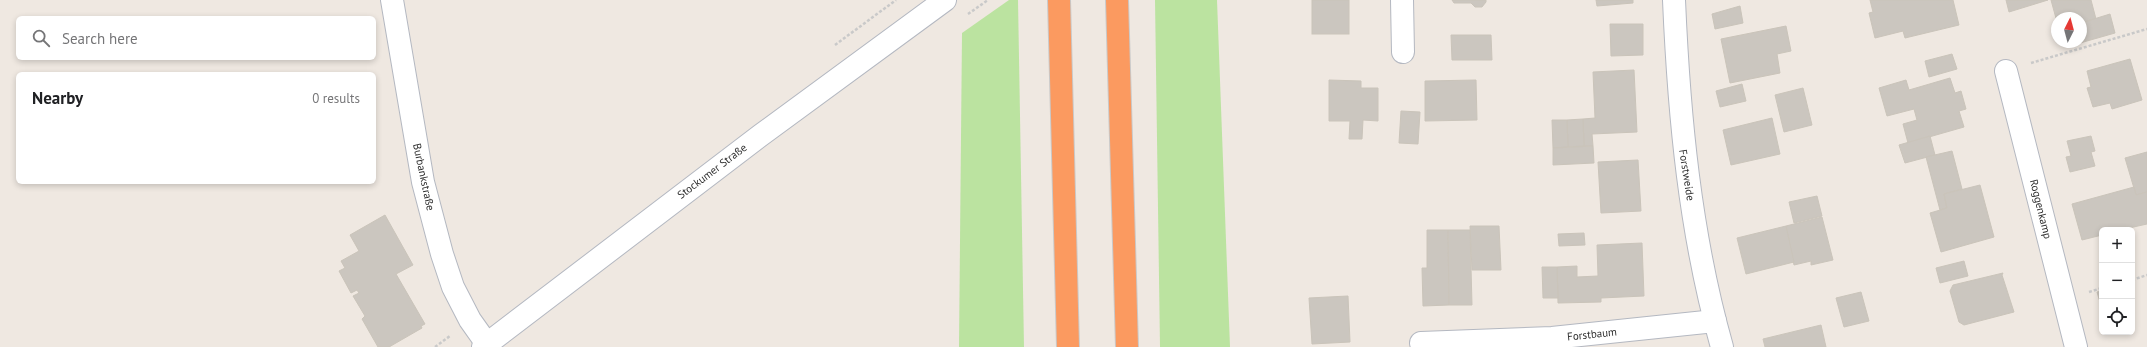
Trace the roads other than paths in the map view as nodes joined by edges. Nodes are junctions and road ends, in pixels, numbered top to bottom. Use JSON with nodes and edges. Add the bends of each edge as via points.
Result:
{"nodes":[{"id":1,"x":392,"y":0,"type":"edge"},
{"id":2,"x":945,"y":0,"type":"edge"},
{"id":3,"x":1059,"y":0,"type":"edge"},
{"id":4,"x":1116,"y":0,"type":"edge"},
{"id":5,"x":1402,"y":0,"type":"edge"},
{"id":6,"x":1674,"y":0,"type":"edge"},
{"id":7,"x":1403,"y":52,"type":"dead end"},
{"id":8,"x":2006,"y":71,"type":"road end"},
{"id":9,"x":1715,"y":321,"type":"junction"},
{"id":10,"x":1421,"y":343,"type":"dead end"},
{"id":11,"x":485,"y":345,"type":"edge"},
{"id":12,"x":1068,"y":347,"type":"edge"},
{"id":13,"x":1126,"y":347,"type":"edge"},
{"id":14,"x":1722,"y":347,"type":"edge"},
{"id":15,"x":2076,"y":347,"type":"edge"}],
"edges":[{"from":1,"to":11,"type":"street","name":"Burbankstraße","via":[[423,182],[442,254],[453,287]]},
{"from":2,"to":11,"type":"street","name":"Stockumer Straße","via":[[760,135]]},
{"from":3,"to":12,"type":"highway"},
{"from":4,"to":13,"type":"highway"},
{"from":5,"to":7,"type":"street"},
{"from":6,"to":9,"type":"street","name":"Forstweide","via":[[1683,143],[1696,234]]},
{"from":8,"to":15,"type":"street","name":"Roggenkamp"},
{"from":9,"to":10,"type":"street","name":"Forstbaum","via":[[1552,338]]},
{"from":9,"to":14,"type":"street","name":"Forstweide"}]}
